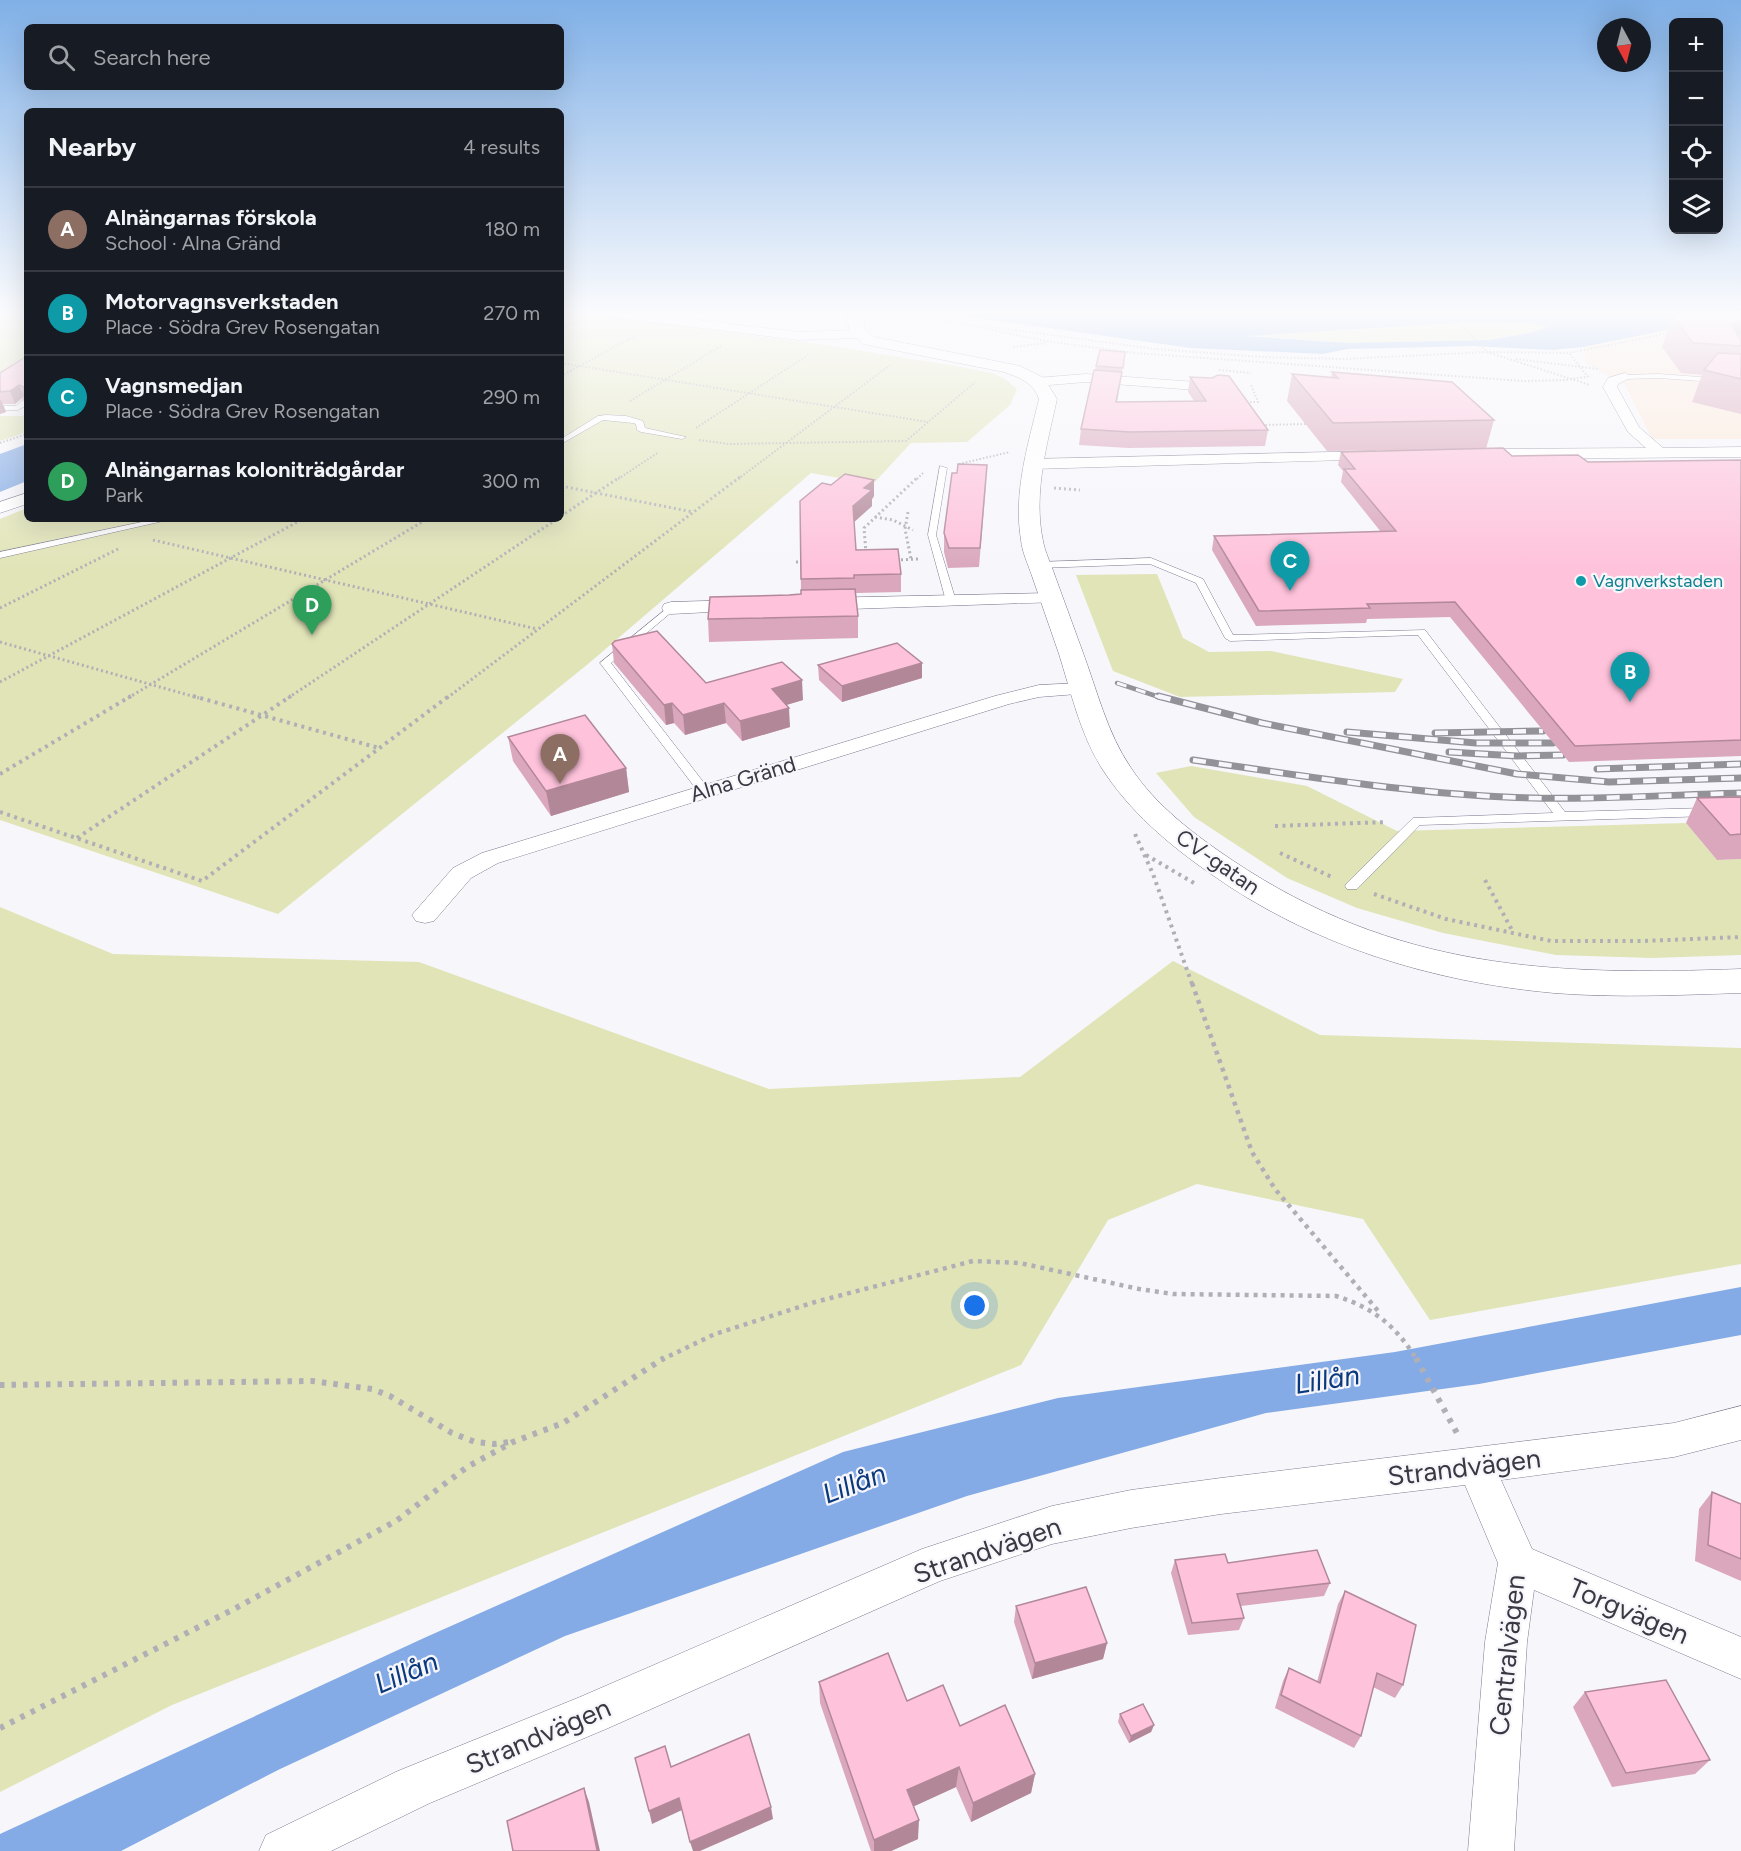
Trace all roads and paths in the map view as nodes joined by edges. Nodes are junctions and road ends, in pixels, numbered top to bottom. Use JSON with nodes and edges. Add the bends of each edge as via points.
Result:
{"nodes":[{"id":1,"x":636,"y":397,"type":"edge"},
{"id":2,"x":774,"y":397,"type":"edge"},
{"id":3,"x":847,"y":397,"type":"edge"},
{"id":4,"x":957,"y":397,"type":"edge"},
{"id":5,"x":1048,"y":397,"type":"edge"},
{"id":6,"x":1256,"y":397,"type":"edge"},
{"id":7,"x":1616,"y":397,"type":"edge"},
{"id":8,"x":1258,"y":402,"type":"dead end"},
{"id":9,"x":24,"y":403,"type":"edge"},
{"id":10,"x":834,"y":407,"type":"junction"},
{"id":11,"x":0,"y":408,"type":"edge"},
{"id":12,"x":601,"y":418,"type":"junction"},
{"id":13,"x":928,"y":422,"type":"junction"},
{"id":14,"x":1313,"y":424,"type":"edge"},
{"id":15,"x":1255,"y":425,"type":"edge"},
{"id":16,"x":24,"y":435,"type":"edge"},
{"id":17,"x":682,"y":437,"type":"joint"},
{"id":18,"x":564,"y":440,"type":"edge"},
{"id":19,"x":0,"y":443,"type":"edge"},
{"id":20,"x":784,"y":444,"type":"junction"},
{"id":21,"x":1659,"y":452,"type":"junction"},
{"id":22,"x":1741,"y":452,"type":"edge"},
{"id":23,"x":1458,"y":455,"type":"edge"},
{"id":24,"x":1386,"y":456,"type":"edge"},
{"id":25,"x":943,"y":468,"type":"dead end"},
{"id":26,"x":1042,"y":476,"type":"junction"},
{"id":27,"x":564,"y":487,"type":"edge"},
{"id":28,"x":1080,"y":490,"type":"dead end"},
{"id":29,"x":24,"y":499,"type":"edge"},
{"id":30,"x":0,"y":508,"type":"edge"},
{"id":31,"x":693,"y":512,"type":"junction"},
{"id":32,"x":908,"y":513,"type":"dead end"},
{"id":33,"x":874,"y":517,"type":"dead end"},
{"id":34,"x":154,"y":522,"type":"edge"},
{"id":35,"x":297,"y":522,"type":"edge"},
{"id":36,"x":422,"y":522,"type":"edge"},
{"id":37,"x":552,"y":522,"type":"edge"},
{"id":38,"x":904,"y":524,"type":"junction"},
{"id":39,"x":131,"y":527,"type":"junction"},
{"id":40,"x":932,"y":535,"type":"junction"},
{"id":41,"x":141,"y":538,"type":"junction"},
{"id":42,"x":0,"y":555,"type":"edge"},
{"id":43,"x":230,"y":558,"type":"junction"},
{"id":44,"x":911,"y":559,"type":"junction"},
{"id":45,"x":940,"y":559,"type":"junction"},
{"id":46,"x":889,"y":560,"type":"edge"},
{"id":47,"x":808,"y":561,"type":"edge"},
{"id":48,"x":796,"y":562,"type":"dead end"},
{"id":49,"x":1040,"y":565,"type":"junction"},
{"id":50,"x":326,"y":580,"type":"junction"},
{"id":51,"x":1052,"y":598,"type":"junction"},
{"id":52,"x":951,"y":601,"type":"junction"},
{"id":53,"x":428,"y":604,"type":"junction"},
{"id":54,"x":806,"y":604,"type":"edge"},
{"id":55,"x":764,"y":605,"type":"edge"},
{"id":56,"x":0,"y":608,"type":"edge"},
{"id":57,"x":671,"y":608,"type":"joint"},
{"id":58,"x":538,"y":629,"type":"junction"},
{"id":59,"x":0,"y":642,"type":"edge"},
{"id":60,"x":50,"y":656,"type":"junction"},
{"id":61,"x":0,"y":682,"type":"edge"},
{"id":62,"x":150,"y":683,"type":"junction"},
{"id":63,"x":1083,"y":689,"type":"junction"},
{"id":64,"x":263,"y":714,"type":"junction"},
{"id":65,"x":379,"y":748,"type":"junction"},
{"id":66,"x":0,"y":774,"type":"edge"},
{"id":67,"x":704,"y":791,"type":"junction"},
{"id":68,"x":1741,"y":811,"type":"edge"},
{"id":69,"x":0,"y":813,"type":"edge"},
{"id":70,"x":1562,"y":816,"type":"junction"},
{"id":71,"x":1417,"y":821,"type":"junction"},
{"id":72,"x":1275,"y":826,"type":"dead end"},
{"id":73,"x":1133,"y":830,"type":"dead end"},
{"id":74,"x":77,"y":838,"type":"junction"},
{"id":75,"x":1280,"y":854,"type":"dead end"},
{"id":76,"x":1485,"y":880,"type":"dead end"},
{"id":77,"x":1352,"y":886,"type":"junction"},
{"id":78,"x":425,"y":915,"type":"dead end"},
{"id":79,"x":1514,"y":933,"type":"junction"},
{"id":80,"x":1741,"y":937,"type":"edge"},
{"id":81,"x":1741,"y":981,"type":"edge"},
{"id":82,"x":1386,"y":1321,"type":"junction"},
{"id":83,"x":0,"y":1385,"type":"edge"},
{"id":84,"x":1445,"y":1412,"type":"dead end"},
{"id":85,"x":1741,"y":1423,"type":"edge"},
{"id":86,"x":513,"y":1442,"type":"junction"},
{"id":87,"x":1476,"y":1466,"type":"junction"},
{"id":88,"x":1518,"y":1563,"type":"junction"},
{"id":89,"x":1741,"y":1658,"type":"edge"},
{"id":90,"x":0,"y":1728,"type":"edge"},
{"id":91,"x":282,"y":1851,"type":"edge"},
{"id":92,"x":1491,"y":1851,"type":"edge"}],
"edges":[{"from":1,"to":12,"type":"path"},
{"from":2,"to":10,"type":"path"},
{"from":3,"to":10,"type":"path"},
{"from":4,"to":13,"type":"path"},
{"from":5,"to":26,"type":"street","name":"CV-gatan"},
{"from":6,"to":8,"type":"path"},
{"from":7,"to":21,"type":"street","via":[[1634,429]]},
{"from":9,"to":11,"type":"lane","via":[[18,408]]},
{"from":10,"to":13,"type":"path"},
{"from":10,"to":20,"type":"path"},
{"from":12,"to":17,"type":"lane","via":[[627,419],[640,423],[641,430]]},
{"from":12,"to":18,"type":"lane"},
{"from":13,"to":20,"type":"path","via":[[906,441]]},
{"from":14,"to":15,"type":"path"},
{"from":16,"to":19,"type":"path"},
{"from":17,"to":20,"type":"path","via":[[729,444]]},
{"from":20,"to":31,"type":"path"},
{"from":21,"to":22,"type":"street"},
{"from":21,"to":23,"type":"street"},
{"from":24,"to":26,"type":"street"},
{"from":25,"to":40,"type":"lane"},
{"from":26,"to":28,"type":"path"},
{"from":26,"to":49,"type":"street","name":"CV-gatan","via":[[1028,524]]},
{"from":27,"to":31,"type":"path"},
{"from":29,"to":30,"type":"street"},
{"from":31,"to":58,"type":"path"},
{"from":32,"to":38,"type":"path"},
{"from":33,"to":38,"type":"path"},
{"from":34,"to":39,"type":"lane"},
{"from":35,"to":43,"type":"path"},
{"from":36,"to":50,"type":"path"},
{"from":37,"to":53,"type":"path"},
{"from":38,"to":40,"type":"path","via":[[913,531]]},
{"from":38,"to":44,"type":"path"},
{"from":39,"to":41,"type":"path"},
{"from":39,"to":42,"type":"lane"},
{"from":40,"to":45,"type":"lane"},
{"from":41,"to":43,"type":"path"},
{"from":41,"to":56,"type":"path"},
{"from":43,"to":50,"type":"path"},
{"from":43,"to":60,"type":"path"},
{"from":44,"to":45,"type":"path"},
{"from":44,"to":46,"type":"path"},
{"from":45,"to":52,"type":"lane"},
{"from":47,"to":48,"type":"path"},
{"from":49,"to":51,"type":"street","name":"CV-gatan"},
{"from":49,"to":70,"type":"lane","via":[[1151,561],[1200,581],[1230,638],[1421,632]]},
{"from":50,"to":53,"type":"path"},
{"from":50,"to":62,"type":"path"},
{"from":51,"to":52,"type":"street"},
{"from":51,"to":63,"type":"street","name":"CV-gatan"},
{"from":52,"to":54,"type":"street"},
{"from":53,"to":58,"type":"path"},
{"from":53,"to":64,"type":"path"},
{"from":55,"to":57,"type":"street"},
{"from":57,"to":67,"type":"lane","via":[[605,663]]},
{"from":58,"to":65,"type":"path"},
{"from":59,"to":60,"type":"path"},
{"from":60,"to":61,"type":"path"},
{"from":60,"to":62,"type":"path"},
{"from":62,"to":64,"type":"path"},
{"from":62,"to":66,"type":"path"},
{"from":63,"to":67,"type":"street","name":"Alna Gränd","via":[[1039,691],[1002,700]]},
{"from":63,"to":81,"type":"street","name":"CV-gatan","via":[[1106,750],[1143,803],[1175,833],[1240,881],[1318,921],[1405,953],[1521,977],[1594,984]]},
{"from":64,"to":65,"type":"path"},
{"from":64,"to":74,"type":"path"},
{"from":65,"to":74,"type":"path","via":[[202,881]]},
{"from":67,"to":78,"type":"street","name":"Alna Gränd","via":[[490,858],[462,873]]},
{"from":68,"to":70,"type":"lane"},
{"from":69,"to":74,"type":"path"},
{"from":70,"to":71,"type":"lane"},
{"from":71,"to":72,"type":"path"},
{"from":71,"to":77,"type":"lane"},
{"from":73,"to":82,"type":"path","via":[[1153,874],[1252,1152],[1275,1189]]},
{"from":75,"to":77,"type":"path"},
{"from":76,"to":79,"type":"path"},
{"from":77,"to":79,"type":"path","via":[[1446,919]]},
{"from":79,"to":80,"type":"path","via":[[1551,941]]},
{"from":82,"to":84,"type":"path","via":[[1402,1336]]},
{"from":82,"to":86,"type":"path","via":[[1371,1308],[1335,1296],[1173,1294],[1020,1263],[973,1262],[815,1302],[715,1334],[657,1361],[563,1423]]},
{"from":83,"to":86,"type":"path","via":[[312,1381],[381,1392],[437,1425],[476,1442]]},
{"from":85,"to":87,"type":"street","name":"Strandvägen","via":[[1674,1440]]},
{"from":86,"to":90,"type":"path","via":[[467,1467],[396,1521]]},
{"from":87,"to":88,"type":"street","name":"Centralvägen"},
{"from":87,"to":91,"type":"street","name":"Strandvägen","via":[[1153,1506],[1052,1525],[936,1563],[414,1787]]},
{"from":88,"to":89,"type":"street","name":"Torgvägen"},
{"from":88,"to":92,"type":"street","name":"Centralvägen","via":[[1506,1642]]}]}
